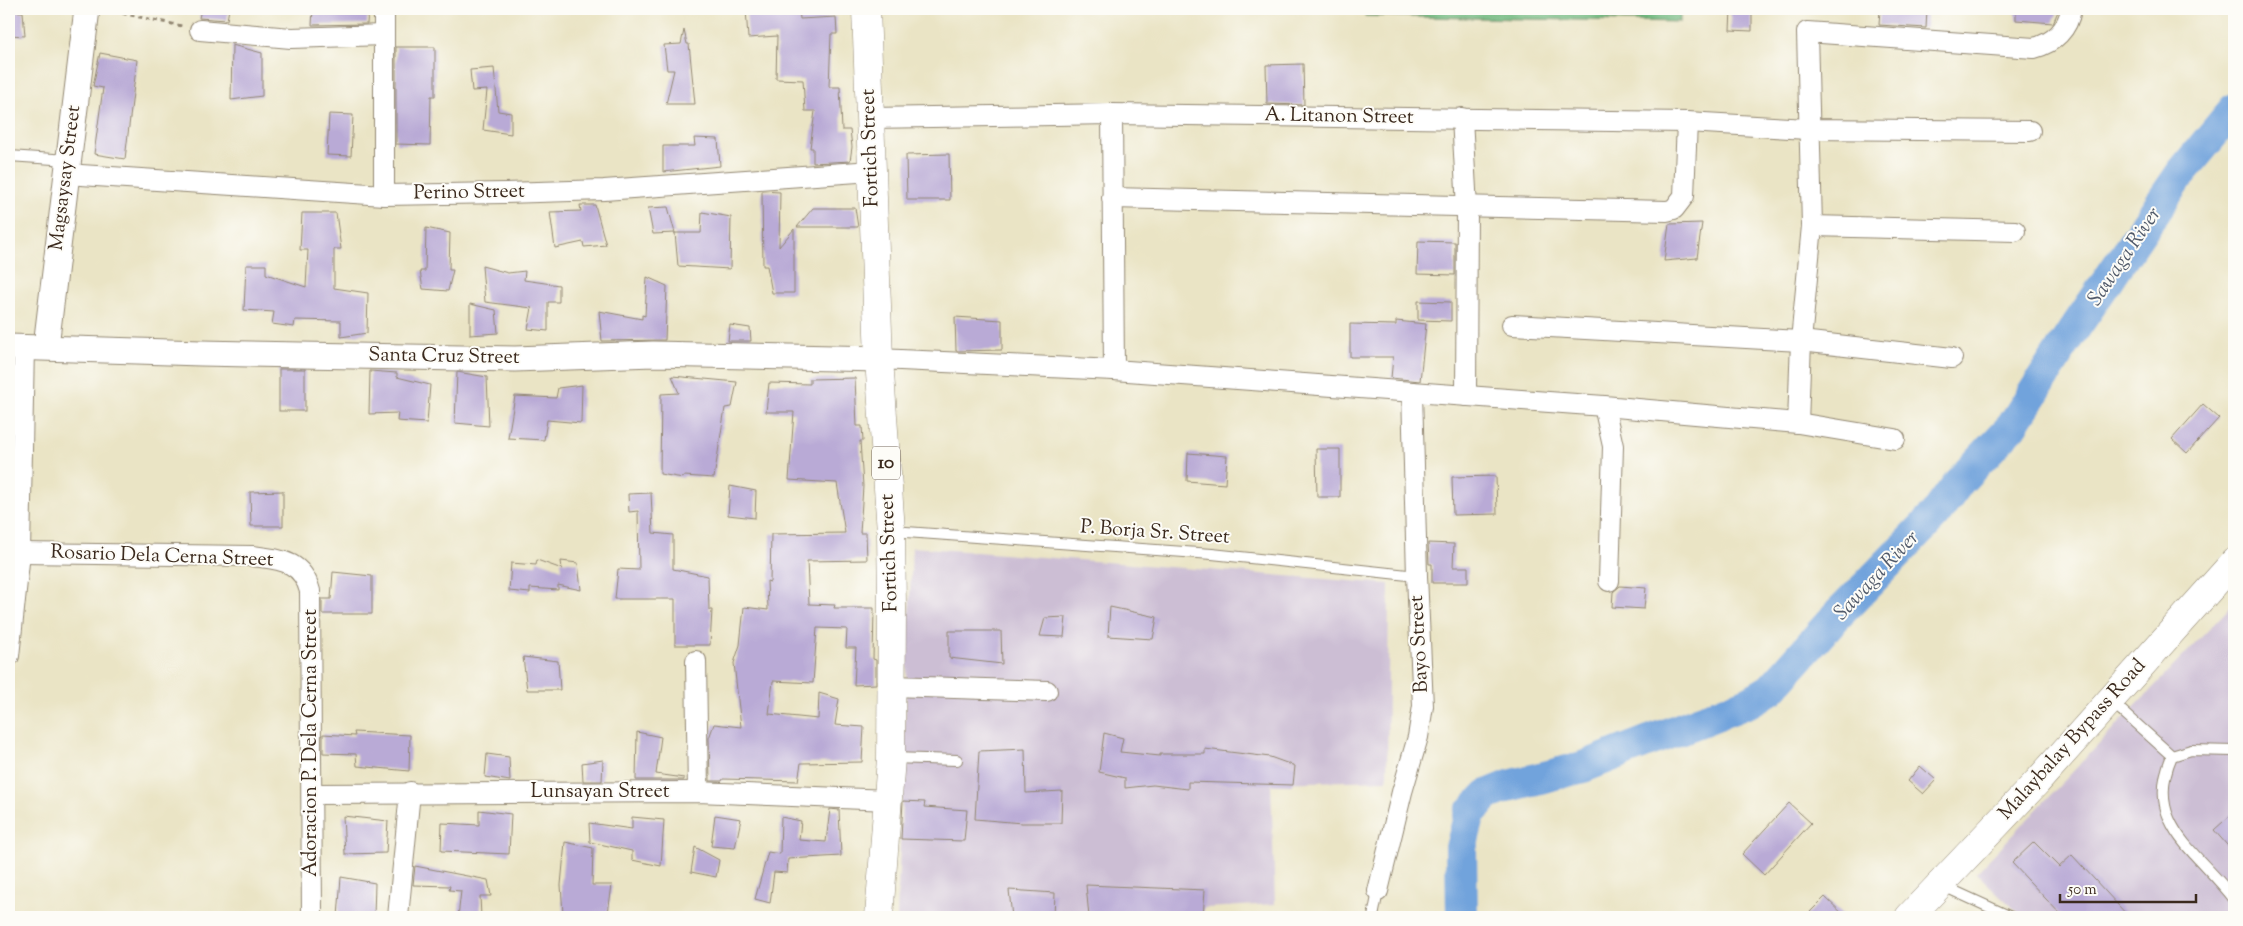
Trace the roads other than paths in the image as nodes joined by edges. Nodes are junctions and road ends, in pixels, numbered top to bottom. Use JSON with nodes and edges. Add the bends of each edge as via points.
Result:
{"nodes":[{"id":1,"x":87,"y":9,"type":"edge"},
{"id":2,"x":384,"y":9,"type":"edge"},
{"id":3,"x":866,"y":9,"type":"edge"},
{"id":4,"x":2071,"y":9,"type":"edge"},
{"id":5,"x":200,"y":30,"type":"road end"},
{"id":6,"x":384,"y":34,"type":"junction"},
{"id":7,"x":1112,"y":114,"type":"junction"},
{"id":8,"x":870,"y":118,"type":"junction"},
{"id":9,"x":1462,"y":118,"type":"junction"},
{"id":10,"x":1687,"y":122,"type":"junction"},
{"id":11,"x":1808,"y":129,"type":"junction"},
{"id":12,"x":2030,"y":131,"type":"dead end"},
{"id":13,"x":9,"y":156,"type":"edge"},
{"id":14,"x":67,"y":167,"type":"junction"},
{"id":15,"x":872,"y":171,"type":"junction"},
{"id":16,"x":384,"y":194,"type":"junction"},
{"id":17,"x":1112,"y":198,"type":"junction"},
{"id":18,"x":1467,"y":208,"type":"junction"},
{"id":19,"x":1812,"y":226,"type":"junction"},
{"id":20,"x":2015,"y":231,"type":"dead end"},
{"id":21,"x":1512,"y":325,"type":"dead end"},
{"id":22,"x":1801,"y":341,"type":"junction"},
{"id":23,"x":26,"y":347,"type":"edge"},
{"id":24,"x":1952,"y":358,"type":"dead end"},
{"id":25,"x":879,"y":359,"type":"junction"},
{"id":26,"x":1114,"y":370,"type":"junction"},
{"id":27,"x":1412,"y":392,"type":"junction"},
{"id":28,"x":1466,"y":396,"type":"junction"},
{"id":29,"x":1604,"y":406,"type":"junction"},
{"id":30,"x":1798,"y":423,"type":"junction"},
{"id":31,"x":1895,"y":439,"type":"dead end"},
{"id":32,"x":891,"y":530,"type":"junction"},
{"id":33,"x":20,"y":553,"type":"junction"},
{"id":34,"x":2234,"y":562,"type":"edge"},
{"id":35,"x":301,"y":572,"type":"joint"},
{"id":36,"x":1417,"y":576,"type":"junction"},
{"id":37,"x":1609,"y":581,"type":"dead end"},
{"id":38,"x":9,"y":656,"type":"edge"},
{"id":39,"x":696,"y":660,"type":"dead end"},
{"id":40,"x":892,"y":686,"type":"junction"},
{"id":41,"x":1047,"y":691,"type":"dead end"},
{"id":42,"x":2110,"y":701,"type":"junction"},
{"id":43,"x":2234,"y":751,"type":"edge"},
{"id":44,"x":2172,"y":756,"type":"junction"},
{"id":45,"x":890,"y":758,"type":"junction"},
{"id":46,"x":957,"y":760,"type":"dead end"},
{"id":47,"x":410,"y":792,"type":"junction"},
{"id":48,"x":698,"y":792,"type":"junction"},
{"id":49,"x":312,"y":794,"type":"junction"},
{"id":50,"x":888,"y":800,"type":"junction"},
{"id":51,"x":1940,"y":885,"type":"junction"},
{"id":52,"x":1378,"y":891,"type":"joint"},
{"id":53,"x":2234,"y":899,"type":"edge"},
{"id":54,"x":312,"y":917,"type":"edge"},
{"id":55,"x":398,"y":917,"type":"edge"},
{"id":56,"x":879,"y":917,"type":"edge"},
{"id":57,"x":1373,"y":917,"type":"edge"},
{"id":58,"x":1909,"y":917,"type":"edge"},
{"id":59,"x":2011,"y":917,"type":"edge"}],
"edges":[{"from":1,"to":14,"type":"street","name":"Magsaysay Street"},
{"from":2,"to":6,"type":"street"},
{"from":3,"to":8,"type":"main road","name":"Fortich Street","number":"10"},
{"from":4,"to":11,"type":"street","via":[[2065,27],[2058,35],[2048,45],[2034,48],[1807,32]]},
{"from":5,"to":6,"type":"street","via":[[291,38]]},
{"from":6,"to":16,"type":"street"},
{"from":7,"to":8,"type":"street","name":"A. Litanon Street"},
{"from":7,"to":9,"type":"street","name":"A. Litanon Street"},
{"from":7,"to":17,"type":"street"},
{"from":8,"to":15,"type":"main road","name":"Fortich Street","number":"10"},
{"from":9,"to":10,"type":"street","name":"A. Litanon Street"},
{"from":9,"to":18,"type":"street"},
{"from":10,"to":11,"type":"street","name":"A. Litanon Street"},
{"from":10,"to":18,"type":"street","via":[[1684,196],[1674,209],[1667,212]]},
{"from":11,"to":12,"type":"street","name":"A. Litanon Street"},
{"from":11,"to":19,"type":"street"},
{"from":13,"to":14,"type":"lane"},
{"from":14,"to":16,"type":"street","name":"Perino Street"},
{"from":14,"to":23,"type":"street","name":"Magsaysay Street"},
{"from":15,"to":16,"type":"street","name":"Perino Street","via":[[604,190]]},
{"from":15,"to":25,"type":"main road","name":"Fortich Street","number":"10"},
{"from":17,"to":18,"type":"street"},
{"from":17,"to":26,"type":"street"},
{"from":18,"to":28,"type":"street"},
{"from":19,"to":20,"type":"street"},
{"from":19,"to":22,"type":"street"},
{"from":21,"to":22,"type":"street"},
{"from":22,"to":24,"type":"street"},
{"from":22,"to":30,"type":"street"},
{"from":23,"to":25,"type":"street","name":"Santa Cruz Street","via":[[515,359],[653,354]]},
{"from":23,"to":33,"type":"street"},
{"from":25,"to":26,"type":"street"},
{"from":25,"to":32,"type":"main road","name":"Fortich Street","number":"10"},
{"from":26,"to":27,"type":"street"},
{"from":27,"to":28,"type":"street"},
{"from":27,"to":36,"type":"street","name":"Bayo Street"},
{"from":28,"to":29,"type":"street"},
{"from":29,"to":30,"type":"street"},
{"from":29,"to":37,"type":"street","via":[[1613,446]]},
{"from":30,"to":31,"type":"street"},
{"from":32,"to":36,"type":"lane","name":"P. Borja Sr. Street","via":[[1212,554]]},
{"from":32,"to":40,"type":"main road","name":"Fortich Street","number":"10"},
{"from":33,"to":35,"type":"street","name":"Rosario Dela Cerna Street","via":[[252,556],[286,561]]},
{"from":33,"to":38,"type":"street"},
{"from":34,"to":42,"type":"main road","name":"Malaybalay Bypass Road"},
{"from":35,"to":49,"type":"street","name":"Adoracion P. Dela Cerna Street","via":[[310,591]]},
{"from":36,"to":52,"type":"street","name":"Bayo Street","via":[[1423,706]]},
{"from":39,"to":48,"type":"street"},
{"from":40,"to":41,"type":"street"},
{"from":40,"to":45,"type":"main road","name":"Fortich Street","number":"10"},
{"from":42,"to":44,"type":"lane"},
{"from":42,"to":51,"type":"main road","name":"Malaybalay Bypass Road"},
{"from":43,"to":44,"type":"lane","via":[[2191,750]]},
{"from":44,"to":53,"type":"lane","via":[[2166,769],[2164,787],[2164,806],[2170,825]]},
{"from":45,"to":46,"type":"lane"},
{"from":45,"to":50,"type":"main road","name":"Fortich Street","number":"10"},
{"from":47,"to":48,"type":"street","name":"Lunsayan Street"},
{"from":47,"to":49,"type":"street","name":"Lunsayan Street"},
{"from":47,"to":55,"type":"street"},
{"from":48,"to":50,"type":"street","name":"Lunsayan Street"},
{"from":49,"to":54,"type":"street","name":"Adoracion P. Dela Cerna Street"},
{"from":50,"to":56,"type":"main road","name":"Fortich Street","number":"10"},
{"from":51,"to":58,"type":"main road","name":"Malaybalay Bypass Road"},
{"from":51,"to":59,"type":"lane"},
{"from":52,"to":57,"type":"lane"}]}
